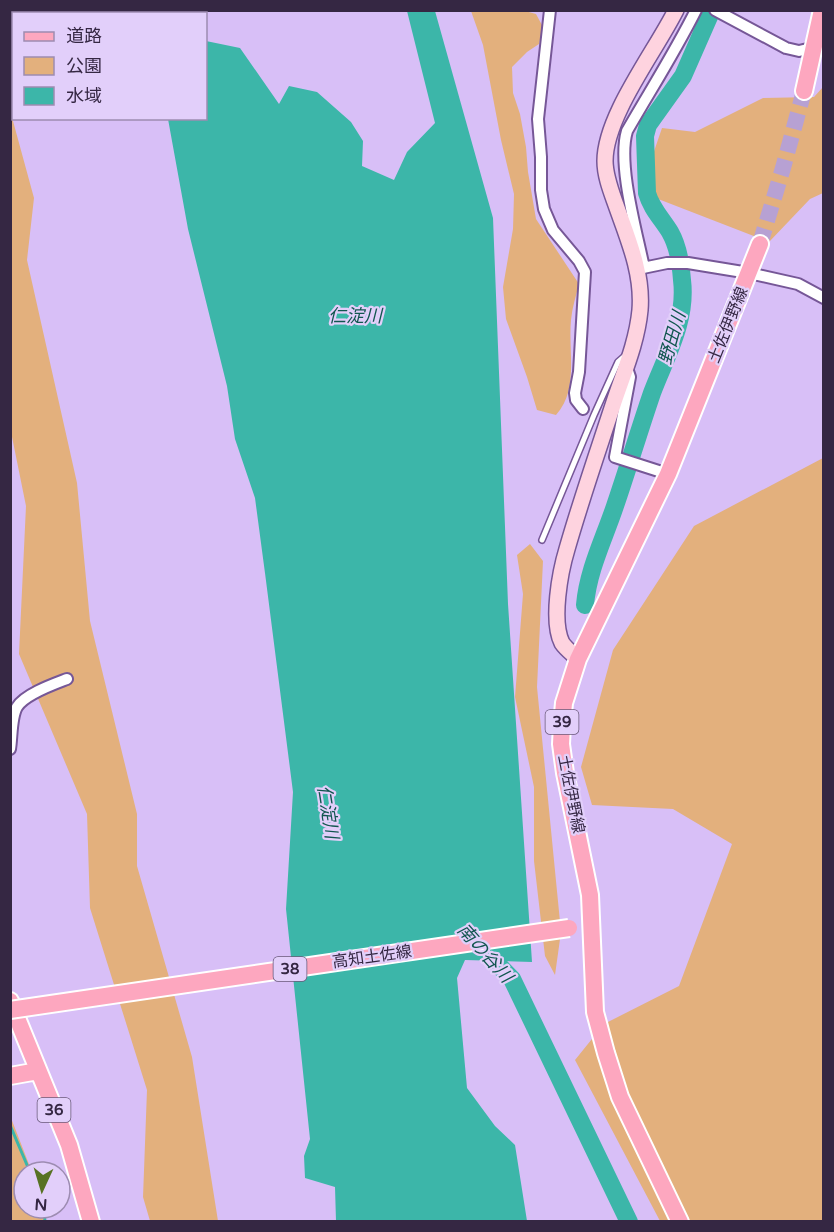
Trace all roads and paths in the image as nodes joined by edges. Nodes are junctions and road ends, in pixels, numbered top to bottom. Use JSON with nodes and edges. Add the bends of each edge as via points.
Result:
{"nodes":[{"id":1,"x":550,"y":10,"type":"edge"},
{"id":2,"x":676,"y":10,"type":"edge"},
{"id":3,"x":696,"y":10,"type":"edge"},
{"id":4,"x":822,"y":10,"type":"edge"},
{"id":5,"x":717,"y":12,"type":"edge"},
{"id":6,"x":819,"y":46,"type":"edge"},
{"id":7,"x":804,"y":91,"type":"tunnel mouth"},
{"id":8,"x":760,"y":244,"type":"tunnel mouth"},
{"id":9,"x":641,"y":268,"type":"junction"},
{"id":10,"x":749,"y":273,"type":"junction"},
{"id":11,"x":824,"y":298,"type":"edge"},
{"id":12,"x":631,"y":350,"type":"junction"},
{"id":13,"x":626,"y":365,"type":"junction"},
{"id":14,"x":583,"y":409,"type":"dead end"},
{"id":15,"x":668,"y":474,"type":"junction"},
{"id":16,"x":542,"y":540,"type":"dead end"},
{"id":17,"x":578,"y":659,"type":"junction"},
{"id":18,"x":67,"y":679,"type":"dead end"},
{"id":19,"x":10,"y":749,"type":"edge"},
{"id":20,"x":592,"y":925,"type":"junction"},
{"id":21,"x":10,"y":1001,"type":"edge"},
{"id":22,"x":10,"y":1010,"type":"edge"},
{"id":23,"x":38,"y":1071,"type":"junction"},
{"id":24,"x":10,"y":1076,"type":"edge"},
{"id":25,"x":90,"y":1221,"type":"edge"},
{"id":26,"x":680,"y":1221,"type":"edge"}],
"edges":[{"from":1,"to":14,"type":"street","via":[[538,118],[541,190],[553,230],[585,272],[575,393]]},
{"from":2,"to":9,"type":"street","via":[[618,114],[606,148],[604,164],[610,189]]},
{"from":3,"to":9,"type":"street","via":[[625,139]]},
{"from":4,"to":6,"type":"main road"},
{"from":5,"to":6,"type":"street","via":[[786,48],[799,51]]},
{"from":6,"to":7,"type":"main road"},
{"from":8,"to":10,"type":"main road","name":"土佐伊野線","number":"39"},
{"from":9,"to":10,"type":"street","via":[[688,263]]},
{"from":9,"to":12,"type":"street","via":[[640,311]]},
{"from":10,"to":11,"type":"street","via":[[798,284]]},
{"from":10,"to":15,"type":"main road","name":"土佐伊野線","number":"39"},
{"from":12,"to":13,"type":"street"},
{"from":12,"to":16,"type":"lane","via":[[618,362]]},
{"from":13,"to":15,"type":"street","via":[[630,377],[615,454],[617,459]]},
{"from":13,"to":17,"type":"street","via":[[566,552],[558,595],[560,638]]},
{"from":15,"to":17,"type":"main road","name":"土佐伊野線","number":"39"},
{"from":17,"to":20,"type":"main road","name":"土佐伊野線","number":"39","via":[[564,702],[561,744]]},
{"from":18,"to":19,"type":"street","via":[[21,702],[16,709]]},
{"from":20,"to":22,"type":"main road","name":"高知土佐線","number":"38","bridge":true},
{"from":20,"to":26,"type":"main road","name":"土佐伊野線","number":"39","via":[[595,1011],[606,1053],[620,1096]]},
{"from":21,"to":23,"type":"main road","number":"36"},
{"from":23,"to":24,"type":"main road"},
{"from":23,"to":25,"type":"main road","number":"36","via":[[69,1145]]}]}
